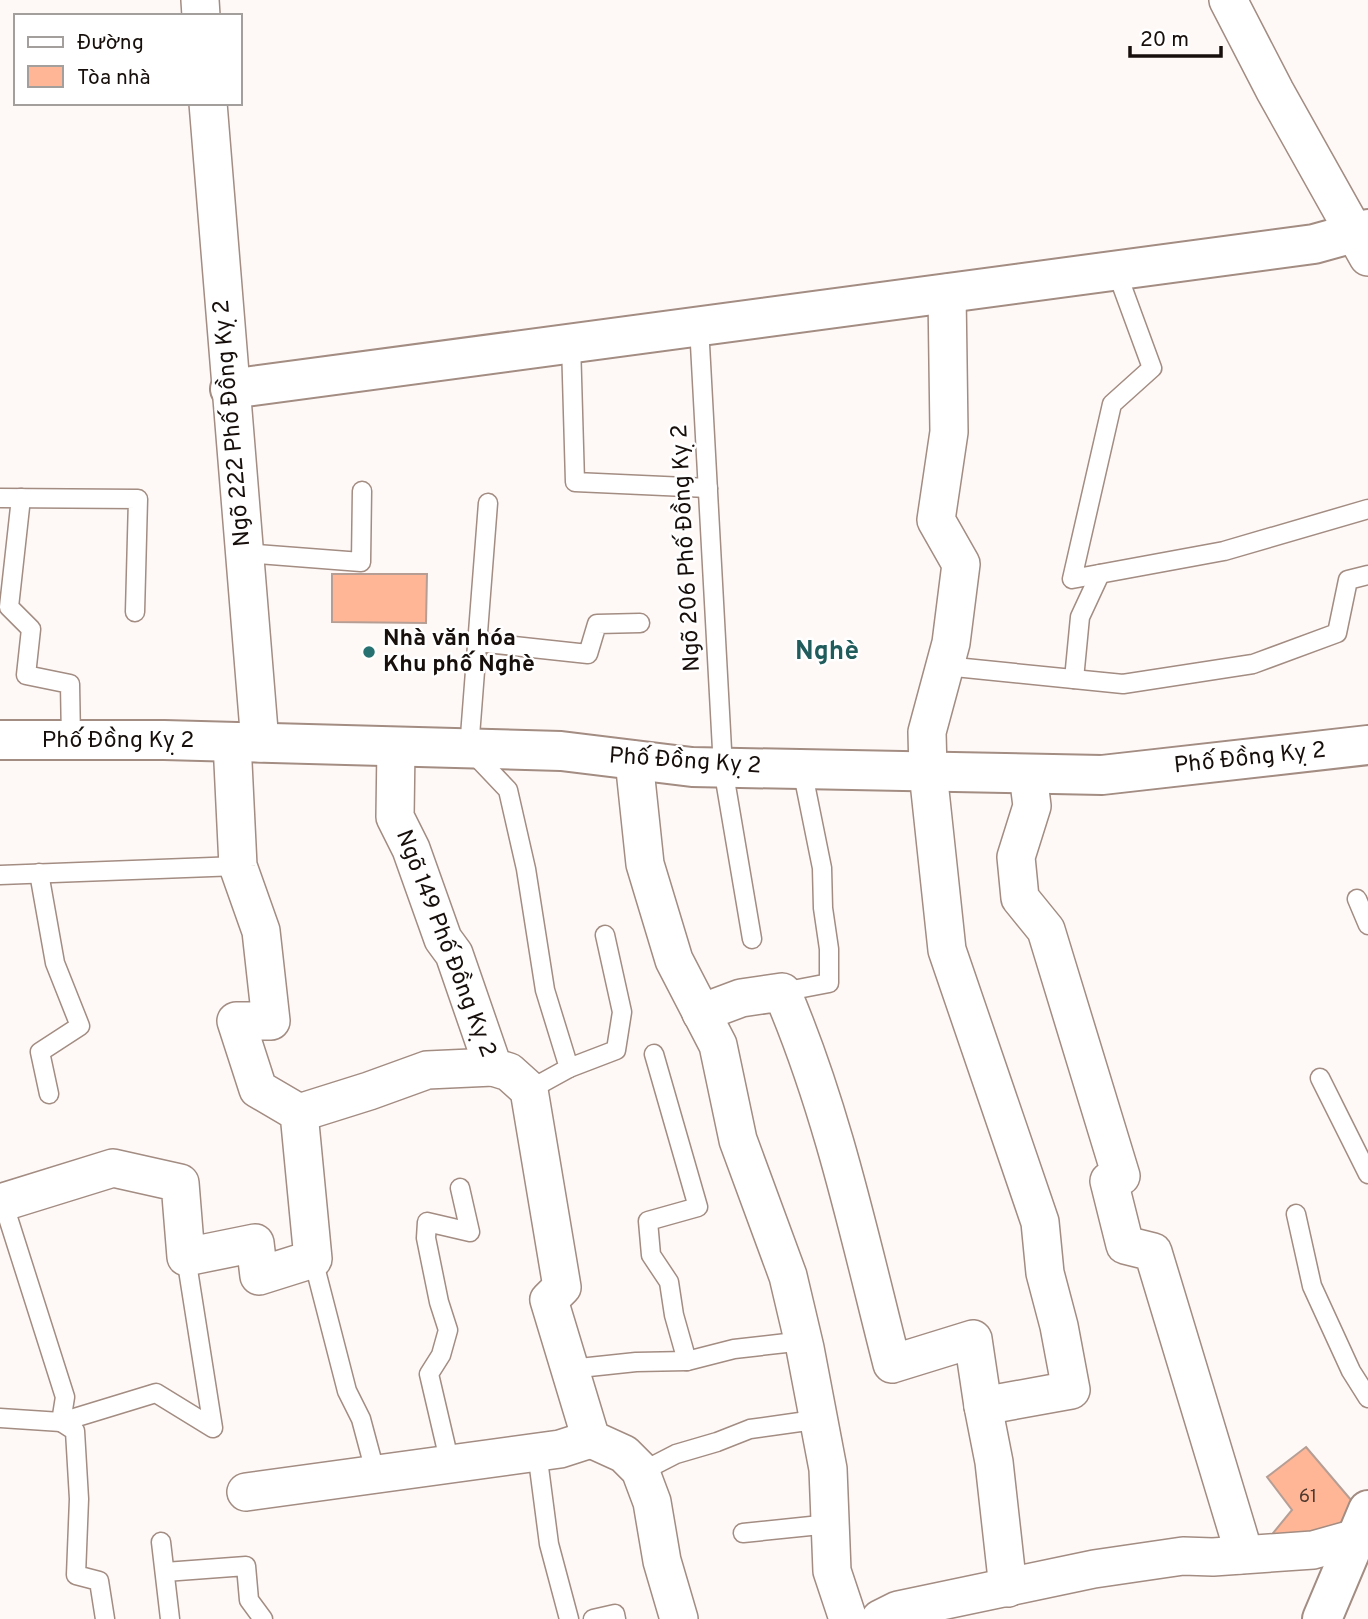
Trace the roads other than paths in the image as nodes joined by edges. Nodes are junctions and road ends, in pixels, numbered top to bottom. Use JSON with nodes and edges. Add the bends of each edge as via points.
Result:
{"nodes":[{"id":1,"x":1228,"y":0,"type":"edge"},
{"id":2,"x":208,"y":105,"type":"edge"},
{"id":3,"x":1363,"y":240,"type":"edge"},
{"id":4,"x":1116,"y":270,"type":"junction"},
{"id":5,"x":947,"y":293,"type":"junction"},
{"id":6,"x":699,"y":326,"type":"junction"},
{"id":7,"x":570,"y":343,"type":"junction"},
{"id":8,"x":230,"y":389,"type":"junction"},
{"id":9,"x":708,"y":488,"type":"junction"},
{"id":10,"x":362,"y":491,"type":"dead end"},
{"id":11,"x":0,"y":498,"type":"edge"},
{"id":12,"x":21,"y":498,"type":"junction"},
{"id":13,"x":488,"y":503,"type":"dead end"},
{"id":14,"x":1368,"y":509,"type":"edge"},
{"id":15,"x":244,"y":553,"type":"junction"},
{"id":16,"x":1100,"y":574,"type":"junction"},
{"id":17,"x":1368,"y":575,"type":"edge"},
{"id":18,"x":5,"y":608,"type":"edge"},
{"id":19,"x":135,"y":612,"type":"dead end"},
{"id":20,"x":640,"y":623,"type":"dead end"},
{"id":21,"x":477,"y":642,"type":"junction"},
{"id":22,"x":945,"y":666,"type":"junction"},
{"id":23,"x":1074,"y":679,"type":"junction"},
{"id":24,"x":0,"y":740,"type":"edge"},
{"id":25,"x":71,"y":740,"type":"junction"},
{"id":26,"x":246,"y":743,"type":"junction"},
{"id":27,"x":1368,"y":745,"type":"edge"},
{"id":28,"x":396,"y":747,"type":"junction"},
{"id":29,"x":469,"y":748,"type":"junction"},
{"id":30,"x":634,"y":760,"type":"junction"},
{"id":31,"x":723,"y":768,"type":"junction"},
{"id":32,"x":802,"y":769,"type":"junction"},
{"id":33,"x":928,"y":772,"type":"junction"},
{"id":34,"x":1028,"y":774,"type":"junction"},
{"id":35,"x":238,"y":866,"type":"junction"},
{"id":36,"x":40,"y":873,"type":"junction"},
{"id":37,"x":0,"y":875,"type":"edge"},
{"id":38,"x":1357,"y":899,"type":"dead end"},
{"id":39,"x":1368,"y":925,"type":"edge"},
{"id":40,"x":604,"y":934,"type":"dead end"},
{"id":41,"x":752,"y":939,"type":"dead end"},
{"id":42,"x":782,"y":992,"type":"junction"},
{"id":43,"x":701,"y":1013,"type":"junction"},
{"id":44,"x":654,"y":1054,"type":"dead end"},
{"id":45,"x":493,"y":1067,"type":"junction"},
{"id":46,"x":569,"y":1068,"type":"junction"},
{"id":47,"x":1320,"y":1078,"type":"dead end"},
{"id":48,"x":529,"y":1090,"type":"junction"},
{"id":49,"x":49,"y":1094,"type":"dead end"},
{"id":50,"x":299,"y":1113,"type":"junction"},
{"id":51,"x":1368,"y":1174,"type":"edge"},
{"id":52,"x":460,"y":1188,"type":"dead end"},
{"id":53,"x":1,"y":1203,"type":"edge"},
{"id":54,"x":1296,"y":1213,"type":"dead end"},
{"id":55,"x":186,"y":1257,"type":"junction"},
{"id":56,"x":313,"y":1259,"type":"junction"},
{"id":57,"x":804,"y":1341,"type":"junction"},
{"id":58,"x":687,"y":1361,"type":"junction"},
{"id":59,"x":570,"y":1369,"type":"junction"},
{"id":60,"x":1368,"y":1398,"type":"edge"},
{"id":61,"x":983,"y":1406,"type":"junction"},
{"id":62,"x":818,"y":1417,"type":"junction"},
{"id":63,"x":0,"y":1418,"type":"edge"},
{"id":64,"x":61,"y":1422,"type":"junction"},
{"id":65,"x":591,"y":1439,"type":"junction"},
{"id":66,"x":537,"y":1452,"type":"junction"},
{"id":67,"x":450,"y":1464,"type":"junction"},
{"id":68,"x":640,"y":1472,"type":"junction"},
{"id":69,"x":376,"y":1475,"type":"junction"},
{"id":70,"x":246,"y":1492,"type":"dead end"},
{"id":71,"x":830,"y":1524,"type":"junction"},
{"id":72,"x":1362,"y":1524,"type":"edge"},
{"id":73,"x":743,"y":1533,"type":"dead end"},
{"id":74,"x":161,"y":1542,"type":"dead end"},
{"id":75,"x":1240,"y":1555,"type":"junction"},
{"id":76,"x":165,"y":1572,"type":"junction"},
{"id":77,"x":1008,"y":1588,"type":"junction"},
{"id":78,"x":105,"y":1619,"type":"edge"},
{"id":79,"x":170,"y":1619,"type":"edge"},
{"id":80,"x":263,"y":1619,"type":"edge"},
{"id":81,"x":569,"y":1619,"type":"edge"},
{"id":82,"x":593,"y":1619,"type":"edge"},
{"id":83,"x":616,"y":1619,"type":"edge"},
{"id":84,"x":679,"y":1619,"type":"edge"},
{"id":85,"x":848,"y":1619,"type":"edge"},
{"id":86,"x":880,"y":1619,"type":"edge"},
{"id":87,"x":1322,"y":1619,"type":"edge"}],
"edges":[{"from":1,"to":3,"type":"street"},
{"from":2,"to":8,"type":"street","name":"Ngõ 222 Phố Đồng Kỵ 2"},
{"from":3,"to":4,"type":"street"},
{"from":4,"to":5,"type":"street"},
{"from":4,"to":16,"type":"lane","via":[[1152,368],[1112,404],[1072,579]]},
{"from":5,"to":6,"type":"street"},
{"from":5,"to":22,"type":"street","via":[[949,432],[936,520],[961,564]]},
{"from":6,"to":7,"type":"street"},
{"from":6,"to":9,"type":"lane","name":"Ngõ 206 Phố Đồng Kỵ 2"},
{"from":7,"to":8,"type":"street"},
{"from":7,"to":9,"type":"lane","via":[[575,482]]},
{"from":8,"to":15,"type":"street","name":"Ngõ 222 Phố Đồng Kỵ 2"},
{"from":9,"to":31,"type":"lane","name":"Ngõ 206 Phố Đồng Kỵ 2"},
{"from":10,"to":15,"type":"lane","via":[[361,562]]},
{"from":11,"to":12,"type":"lane"},
{"from":12,"to":18,"type":"lane"},
{"from":12,"to":19,"type":"lane","via":[[138,499]]},
{"from":13,"to":21,"type":"lane"},
{"from":14,"to":16,"type":"lane","via":[[1224,551]]},
{"from":15,"to":26,"type":"street","name":"Ngõ 222 Phố Đồng Kỵ 2"},
{"from":16,"to":23,"type":"lane","via":[[1080,617]]},
{"from":17,"to":23,"type":"lane","via":[[1348,580],[1337,632],[1253,664],[1123,684]]},
{"from":18,"to":25,"type":"lane","via":[[31,629],[26,675],[71,684]]},
{"from":20,"to":21,"type":"lane","via":[[597,624],[588,654]]},
{"from":21,"to":29,"type":"lane"},
{"from":22,"to":23,"type":"lane"},
{"from":22,"to":33,"type":"street","via":[[927,732]]},
{"from":24,"to":25,"type":"street","name":"Phố Đồng Kỵ 2"},
{"from":25,"to":26,"type":"street","name":"Phố Đồng Kỵ 2"},
{"from":26,"to":28,"type":"street","name":"Phố Đồng Kỵ 2"},
{"from":26,"to":35,"type":"street","name":"Ngõ 222 Phố Đồng Kỵ 2"},
{"from":27,"to":34,"type":"street","name":"Phố Đồng Kỵ 2","via":[[1102,775]]},
{"from":28,"to":29,"type":"street","name":"Phố Đồng Kỵ 2"},
{"from":28,"to":45,"type":"street","name":"Ngõ 149 Phố Đồng Kỵ 2","via":[[395,817],[443,939],[454,954]]},
{"from":29,"to":30,"type":"street","name":"Phố Đồng Kỵ 2","via":[[561,751]]},
{"from":29,"to":46,"type":"lane","via":[[508,790],[545,990]]},
{"from":30,"to":31,"type":"street","name":"Phố Đồng Kỵ 2"},
{"from":30,"to":43,"type":"street","via":[[645,864],[674,960]]},
{"from":31,"to":32,"type":"street","name":"Phố Đồng Kỵ 2"},
{"from":31,"to":41,"type":"lane","name":"Ngõ 206 Phố Đồng Kỵ 2"},
{"from":32,"to":33,"type":"street","name":"Phố Đồng Kỵ 2"},
{"from":32,"to":42,"type":"lane","via":[[822,868],[829,983]]},
{"from":33,"to":34,"type":"street","name":"Phố Đồng Kỵ 2"},
{"from":33,"to":61,"type":"street","via":[[947,950],[1040,1223],[1045,1273],[1071,1391]]},
{"from":34,"to":75,"type":"street","via":[[1032,806],[1016,856],[1020,898],[1046,930],[1121,1176],[1109,1181],[1125,1245],[1153,1252],[1240,1539]]},
{"from":35,"to":36,"type":"lane"},
{"from":35,"to":50,"type":"street","name":"Ngõ 222 Phố Đồng Kỵ 2","via":[[261,930],[271,1021],[236,1021],[258,1089]]},
{"from":36,"to":37,"type":"lane"},
{"from":36,"to":49,"type":"lane","via":[[55,963],[80,1026],[40,1052]]},
{"from":38,"to":39,"type":"lane"},
{"from":40,"to":46,"type":"lane","via":[[622,1012],[616,1050]]},
{"from":42,"to":43,"type":"street","via":[[741,998]]},
{"from":42,"to":61,"type":"street","via":[[804,1043],[831,1130],[892,1364],[973,1339]]},
{"from":43,"to":57,"type":"street","via":[[718,1045],[738,1140],[788,1276]]},
{"from":44,"to":58,"type":"lane","via":[[698,1208],[648,1221],[651,1255],[669,1282]]},
{"from":45,"to":48,"type":"street","name":"Ngõ 149 Phố Đồng Kỵ 2","via":[[509,1072]]},
{"from":45,"to":50,"type":"street","via":[[427,1070]]},
{"from":46,"to":48,"type":"lane"},
{"from":47,"to":51,"type":"lane"},
{"from":48,"to":59,"type":"street","via":[[562,1287],[549,1300]]},
{"from":50,"to":56,"type":"street"},
{"from":52,"to":67,"type":"lane","via":[[470,1232],[427,1222],[426,1238],[448,1330],[429,1374]]},
{"from":53,"to":55,"type":"street","via":[[113,1168],[180,1183]]},
{"from":53,"to":64,"type":"lane","via":[[65,1398]]},
{"from":54,"to":60,"type":"lane","via":[[1312,1286]]},
{"from":55,"to":56,"type":"street","via":[[255,1243],[259,1276]]},
{"from":55,"to":64,"type":"lane","via":[[212,1428],[156,1394]]},
{"from":56,"to":69,"type":"lane","via":[[347,1391],[361,1419]]},
{"from":57,"to":58,"type":"lane","via":[[734,1349]]},
{"from":57,"to":62,"type":"street"},
{"from":58,"to":59,"type":"lane"},
{"from":59,"to":65,"type":"street"},
{"from":61,"to":77,"type":"street"},
{"from":62,"to":68,"type":"lane","via":[[750,1429],[676,1454]]},
{"from":62,"to":71,"type":"street","via":[[828,1469]]},
{"from":63,"to":64,"type":"lane"},
{"from":64,"to":78,"type":"lane","via":[[75,1431],[79,1499],[76,1576],[99,1581]]},
{"from":65,"to":66,"type":"street"},
{"from":65,"to":68,"type":"street","via":[[625,1454]]},
{"from":66,"to":67,"type":"street"},
{"from":66,"to":81,"type":"lane","via":[[549,1544]]},
{"from":67,"to":69,"type":"street"},
{"from":68,"to":84,"type":"street","via":[[652,1502],[662,1561]]},
{"from":69,"to":70,"type":"street"},
{"from":71,"to":73,"type":"lane"},
{"from":71,"to":85,"type":"street","via":[[832,1571]]},
{"from":72,"to":75,"type":"street","via":[[1313,1550]]},
{"from":72,"to":87,"type":"street"},
{"from":74,"to":76,"type":"lane"},
{"from":75,"to":77,"type":"street","via":[[1170,1558]]},
{"from":76,"to":79,"type":"lane"},
{"from":76,"to":80,"type":"lane","via":[[246,1566],[249,1600]]},
{"from":77,"to":86,"type":"street","via":[[898,1610]]},
{"from":82,"to":83,"type":"lane","via":[[615,1614]]}]}
